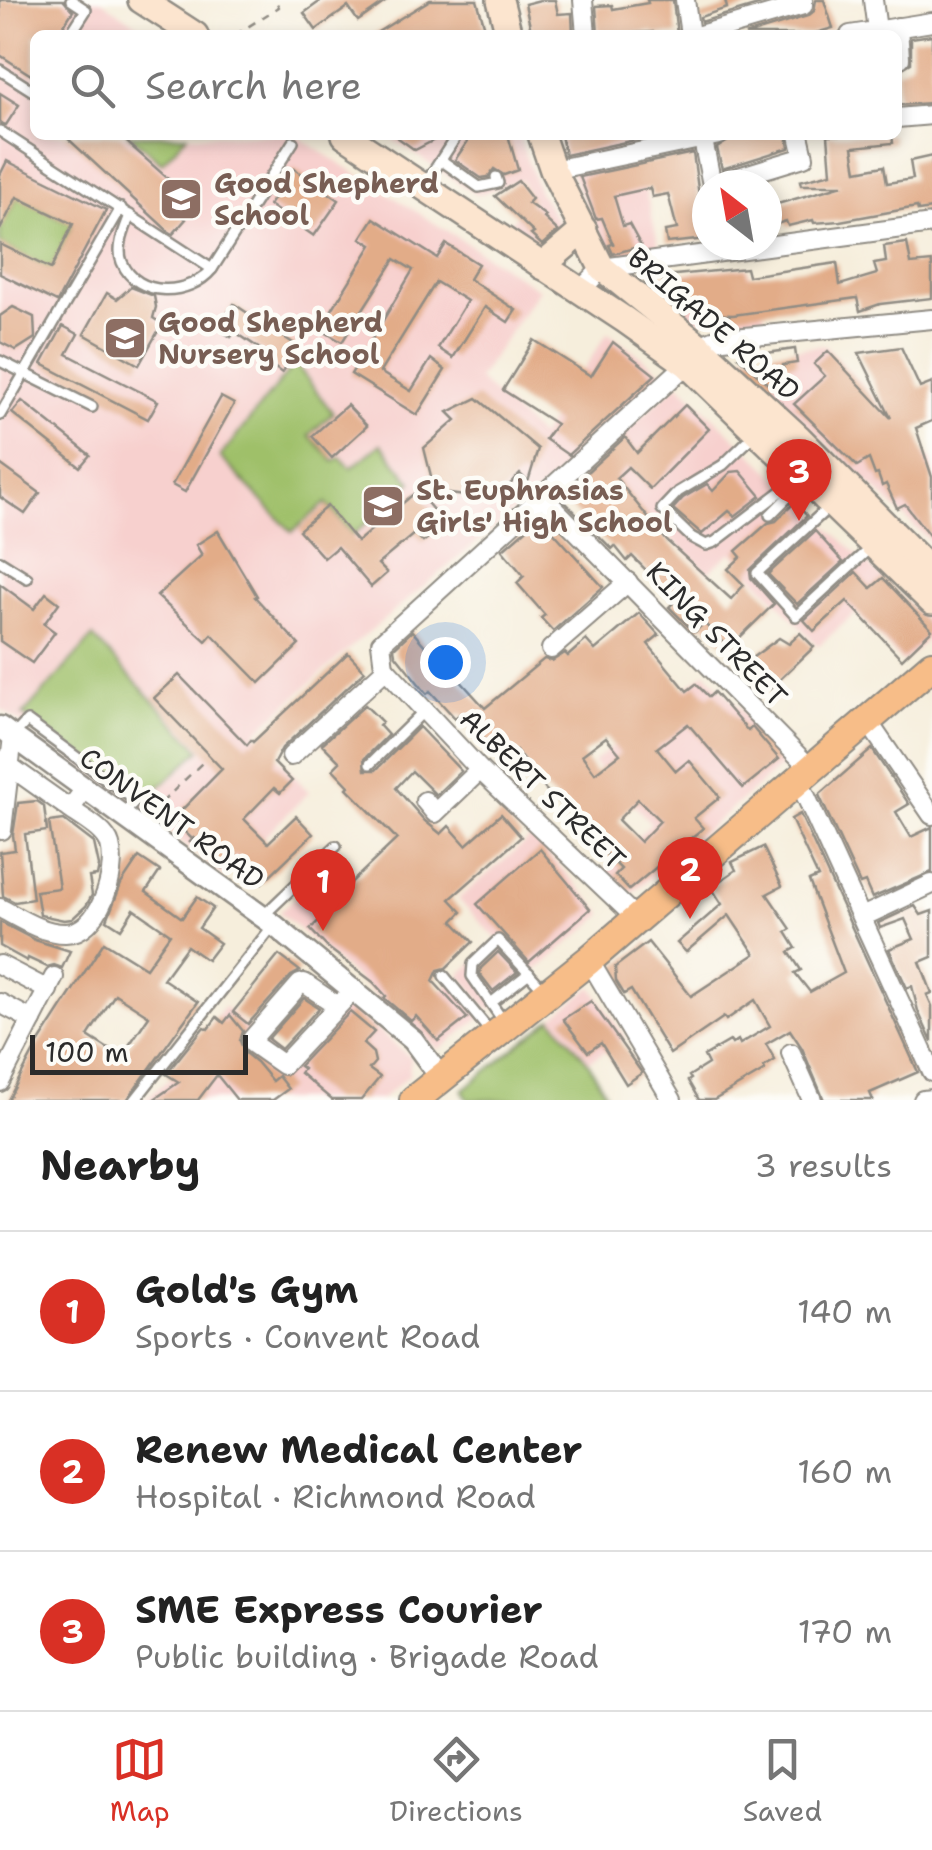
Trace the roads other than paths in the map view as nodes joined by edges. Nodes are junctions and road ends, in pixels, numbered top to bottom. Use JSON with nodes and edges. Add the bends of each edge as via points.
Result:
{"nodes":[{"id":1,"x":71,"y":0,"type":"edge"},
{"id":2,"x":141,"y":0,"type":"edge"},
{"id":3,"x":500,"y":0,"type":"edge"},
{"id":4,"x":582,"y":0,"type":"edge"},
{"id":5,"x":685,"y":0,"type":"edge"},
{"id":6,"x":803,"y":0,"type":"edge"},
{"id":7,"x":873,"y":0,"type":"edge"},
{"id":8,"x":771,"y":7,"type":"edge"},
{"id":9,"x":932,"y":22,"type":"edge"},
{"id":10,"x":898,"y":27,"type":"junction"},
{"id":11,"x":73,"y":30,"type":"edge"},
{"id":12,"x":187,"y":30,"type":"edge"},
{"id":13,"x":508,"y":30,"type":"edge"},
{"id":14,"x":585,"y":30,"type":"edge"},
{"id":15,"x":689,"y":30,"type":"edge"},
{"id":16,"x":731,"y":30,"type":"edge"},
{"id":17,"x":877,"y":30,"type":"joint"},
{"id":18,"x":898,"y":30,"type":"edge"},
{"id":19,"x":0,"y":70,"type":"edge"},
{"id":20,"x":30,"y":89,"type":"edge"},
{"id":21,"x":932,"y":115,"type":"edge"},
{"id":22,"x":902,"y":118,"type":"edge"},
{"id":23,"x":0,"y":131,"type":"edge"},
{"id":24,"x":353,"y":140,"type":"edge"},
{"id":25,"x":453,"y":140,"type":"edge"},
{"id":26,"x":543,"y":140,"type":"edge"},
{"id":27,"x":690,"y":140,"type":"edge"},
{"id":28,"x":708,"y":140,"type":"edge"},
{"id":29,"x":800,"y":140,"type":"edge"},
{"id":30,"x":293,"y":142,"type":"dead end"},
{"id":31,"x":441,"y":160,"type":"junction"},
{"id":32,"x":554,"y":170,"type":"junction"},
{"id":33,"x":711,"y":170,"type":"edge"},
{"id":34,"x":761,"y":170,"type":"edge"},
{"id":35,"x":496,"y":177,"type":"dead end"},
{"id":36,"x":424,"y":187,"type":"junction"},
{"id":37,"x":126,"y":212,"type":"junction"},
{"id":38,"x":932,"y":224,"type":"edge"},
{"id":39,"x":584,"y":230,"type":"junction"},
{"id":40,"x":782,"y":242,"type":"edge"},
{"id":41,"x":692,"y":255,"type":"edge"},
{"id":42,"x":656,"y":262,"type":"junction"},
{"id":43,"x":542,"y":266,"type":"junction"},
{"id":44,"x":602,"y":268,"type":"junction"},
{"id":45,"x":212,"y":269,"type":"junction"},
{"id":46,"x":581,"y":290,"type":"junction"},
{"id":47,"x":632,"y":293,"type":"junction"},
{"id":48,"x":932,"y":319,"type":"edge"},
{"id":49,"x":693,"y":355,"type":"junction"},
{"id":50,"x":0,"y":361,"type":"edge"},
{"id":51,"x":24,"y":374,"type":"junction"},
{"id":52,"x":92,"y":407,"type":"dead end"},
{"id":53,"x":0,"y":415,"type":"edge"},
{"id":54,"x":757,"y":432,"type":"junction"},
{"id":55,"x":804,"y":477,"type":"junction"},
{"id":56,"x":542,"y":496,"type":"junction"},
{"id":57,"x":832,"y":504,"type":"junction"},
{"id":58,"x":770,"y":515,"type":"dead end"},
{"id":59,"x":874,"y":545,"type":"junction"},
{"id":60,"x":0,"y":560,"type":"edge"},
{"id":61,"x":932,"y":572,"type":"edge"},
{"id":62,"x":27,"y":578,"type":"dead end"},
{"id":63,"x":628,"y":582,"type":"junction"},
{"id":64,"x":932,"y":602,"type":"edge"},
{"id":65,"x":551,"y":649,"type":"dead end"},
{"id":66,"x":932,"y":665,"type":"edge"},
{"id":67,"x":386,"y":669,"type":"junction"},
{"id":68,"x":425,"y":710,"type":"junction"},
{"id":69,"x":868,"y":720,"type":"junction"},
{"id":70,"x":6,"y":732,"type":"edge"},
{"id":71,"x":290,"y":756,"type":"dead end"},
{"id":72,"x":4,"y":762,"type":"edge"},
{"id":73,"x":370,"y":764,"type":"dead end"},
{"id":74,"x":480,"y":770,"type":"junction"},
{"id":75,"x":804,"y":774,"type":"junction"},
{"id":76,"x":85,"y":789,"type":"junction"},
{"id":77,"x":424,"y":801,"type":"dead end"},
{"id":78,"x":70,"y":809,"type":"junction"},
{"id":79,"x":932,"y":815,"type":"edge"},
{"id":80,"x":131,"y":821,"type":"junction"},
{"id":81,"x":2,"y":830,"type":"edge"},
{"id":82,"x":336,"y":846,"type":"dead end"},
{"id":83,"x":932,"y":884,"type":"edge"},
{"id":84,"x":0,"y":908,"type":"edge"},
{"id":85,"x":862,"y":917,"type":"junction"},
{"id":86,"x":636,"y":918,"type":"junction"},
{"id":87,"x":268,"y":921,"type":"junction"},
{"id":88,"x":589,"y":960,"type":"junction"},
{"id":89,"x":0,"y":965,"type":"edge"},
{"id":90,"x":444,"y":976,"type":"dead end"},
{"id":91,"x":538,"y":984,"type":"junction"},
{"id":92,"x":354,"y":990,"type":"junction"},
{"id":93,"x":0,"y":1003,"type":"edge"},
{"id":94,"x":338,"y":1006,"type":"junction"},
{"id":95,"x":32,"y":1020,"type":"junction"},
{"id":96,"x":498,"y":1022,"type":"junction"},
{"id":97,"x":791,"y":1053,"type":"dead end"},
{"id":98,"x":932,"y":1071,"type":"edge"},
{"id":99,"x":442,"y":1078,"type":"junction"},
{"id":100,"x":0,"y":1082,"type":"edge"},
{"id":101,"x":932,"y":1099,"type":"edge"},
{"id":102,"x":135,"y":1100,"type":"edge"},
{"id":103,"x":416,"y":1100,"type":"edge"},
{"id":104,"x":672,"y":1100,"type":"edge"},
{"id":105,"x":812,"y":1100,"type":"edge"},
{"id":106,"x":923,"y":1100,"type":"edge"}],
"edges":[{"from":1,"to":11,"type":"lane","via":[[86,10]]},
{"from":2,"to":12,"type":"main road"},
{"from":3,"to":13,"type":"main road"},
{"from":4,"to":14,"type":"street"},
{"from":5,"to":15,"type":"street"},
{"from":6,"to":8,"type":"street"},
{"from":7,"to":17,"type":"street"},
{"from":8,"to":16,"type":"street"},
{"from":9,"to":10,"type":"street"},
{"from":10,"to":17,"type":"street"},
{"from":10,"to":18,"type":"street"},
{"from":19,"to":20,"type":"lane"},
{"from":21,"to":22,"type":"street"},
{"from":23,"to":37,"type":"lane"},
{"from":24,"to":36,"type":"main road","name":"BRIGADE ROAD"},
{"from":25,"to":31,"type":"lane"},
{"from":26,"to":32,"type":"main road","name":"BRIGADE ROAD"},
{"from":27,"to":32,"type":"street"},
{"from":28,"to":33,"type":"street"},
{"from":29,"to":34,"type":"street","via":[[804,157]]},
{"from":30,"to":45,"type":"lane"},
{"from":31,"to":35,"type":"lane","via":[[479,187],[498,183]]},
{"from":31,"to":36,"type":"lane"},
{"from":32,"to":39,"type":"main road","name":"BRIGADE ROAD"},
{"from":36,"to":43,"type":"main road","name":"BRIGADE ROAD"},
{"from":37,"to":45,"type":"lane"},
{"from":37,"to":45,"type":"lane","via":[[120,260],[146,284],[180,289]]},
{"from":37,"to":51,"type":"lane"},
{"from":38,"to":40,"type":"street"},
{"from":39,"to":43,"type":"main road"},
{"from":39,"to":44,"type":"main road","name":"BRIGADE ROAD"},
{"from":41,"to":42,"type":"street"},
{"from":42,"to":44,"type":"street"},
{"from":42,"to":47,"type":"street"},
{"from":43,"to":46,"type":"main road","name":"BRIGADE ROAD"},
{"from":44,"to":46,"type":"street"},
{"from":44,"to":47,"type":"main road","name":"BRIGADE ROAD"},
{"from":46,"to":49,"type":"main road","name":"BRIGADE ROAD"},
{"from":47,"to":49,"type":"main road","name":"BRIGADE ROAD"},
{"from":48,"to":49,"type":"street","via":[[713,340]]},
{"from":49,"to":54,"type":"main road","name":"BRIGADE ROAD"},
{"from":49,"to":56,"type":"street"},
{"from":49,"to":61,"type":"main road","name":"BRIGADE ROAD","via":[[828,464]]},
{"from":50,"to":51,"type":"lane"},
{"from":51,"to":52,"type":"lane"},
{"from":51,"to":53,"type":"lane"},
{"from":54,"to":55,"type":"main road","name":"BRIGADE ROAD"},
{"from":54,"to":55,"type":"lane","via":[[662,509],[691,537],[710,544]]},
{"from":55,"to":57,"type":"main road","name":"BRIGADE ROAD"},
{"from":55,"to":58,"type":"lane"},
{"from":56,"to":63,"type":"street","name":"KING STREET"},
{"from":56,"to":67,"type":"street","via":[[381,643]]},
{"from":57,"to":59,"type":"main road","name":"BRIGADE ROAD"},
{"from":57,"to":59,"type":"lane","via":[[756,573],[796,616]]},
{"from":59,"to":64,"type":"main road","name":"BRIGADE ROAD"},
{"from":60,"to":62,"type":"lane"},
{"from":63,"to":65,"type":"street"},
{"from":63,"to":75,"type":"street","name":"KING STREET"},
{"from":66,"to":69,"type":"main road"},
{"from":67,"to":68,"type":"street","name":"ALBERT STREET"},
{"from":67,"to":71,"type":"street"},
{"from":68,"to":73,"type":"lane"},
{"from":68,"to":74,"type":"street","name":"ALBERT STREET"},
{"from":69,"to":75,"type":"main road"},
{"from":69,"to":79,"type":"street"},
{"from":70,"to":72,"type":"street"},
{"from":70,"to":76,"type":"street","name":"CONVENT ROAD"},
{"from":70,"to":80,"type":"lane","via":[[27,721],[135,800]]},
{"from":72,"to":78,"type":"street"},
{"from":72,"to":81,"type":"street"},
{"from":74,"to":77,"type":"street","via":[[435,813]]},
{"from":74,"to":86,"type":"street","name":"ALBERT STREET"},
{"from":75,"to":85,"type":"street","name":"KING STREET"},
{"from":75,"to":86,"type":"main road"},
{"from":76,"to":78,"type":"street"},
{"from":76,"to":80,"type":"street","name":"CONVENT ROAD"},
{"from":78,"to":84,"type":"street","via":[[110,844],[112,866],[91,919],[82,930],[55,932]]},
{"from":80,"to":87,"type":"street","name":"CONVENT ROAD"},
{"from":82,"to":87,"type":"lane"},
{"from":83,"to":85,"type":"street"},
{"from":85,"to":98,"type":"street","name":"KING STREET"},
{"from":86,"to":88,"type":"main road"},
{"from":87,"to":92,"type":"street","name":"CONVENT ROAD"},
{"from":87,"to":102,"type":"lane"},
{"from":88,"to":91,"type":"main road"},
{"from":88,"to":104,"type":"street"},
{"from":89,"to":95,"type":"street","via":[[51,984]]},
{"from":90,"to":96,"type":"lane"},
{"from":91,"to":96,"type":"main road"},
{"from":91,"to":96,"type":"lane","via":[[498,940],[473,964],[472,976]]},
{"from":92,"to":94,"type":"street"},
{"from":92,"to":99,"type":"street","name":"CONVENT ROAD","via":[[413,1040]]},
{"from":93,"to":95,"type":"street"},
{"from":94,"to":94,"type":"street","via":[[283,1065],[253,1044],[300,984]]},
{"from":95,"to":100,"type":"street"},
{"from":96,"to":99,"type":"main road"},
{"from":97,"to":105,"type":"street"},
{"from":99,"to":103,"type":"main road"},
{"from":101,"to":106,"type":"street"}]}
